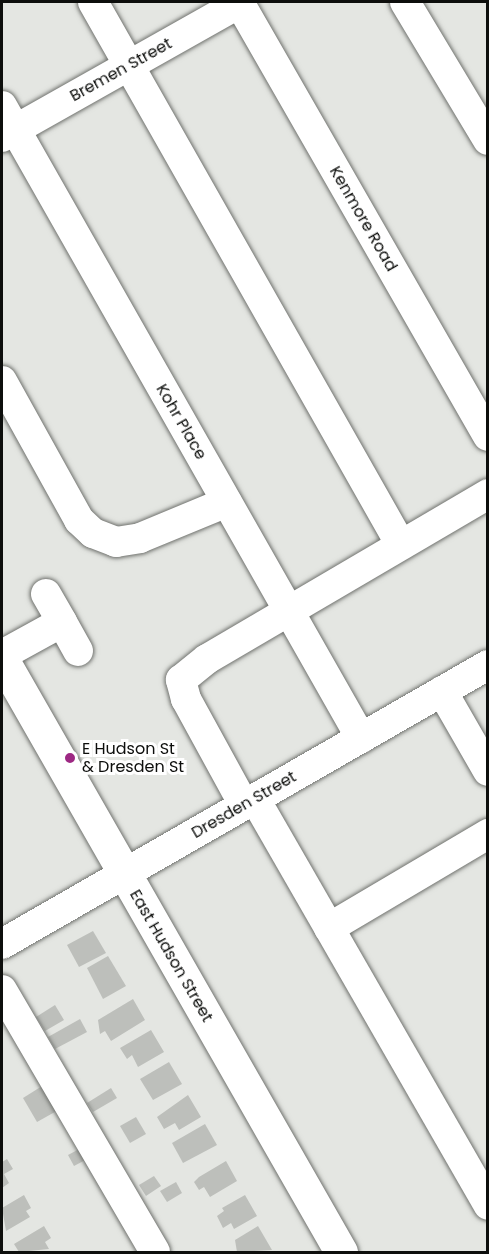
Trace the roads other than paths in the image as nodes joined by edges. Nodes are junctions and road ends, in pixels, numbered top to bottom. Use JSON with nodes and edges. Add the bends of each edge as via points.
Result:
{"nodes":[{"id":1,"x":93,"y":2,"type":"edge"},
{"id":2,"x":240,"y":2,"type":"edge"},
{"id":3,"x":405,"y":2,"type":"edge"},
{"id":4,"x":130,"y":65,"type":"junction"},
{"id":5,"x":6,"y":124,"type":"edge"},
{"id":6,"x":488,"y":140,"type":"edge"},
{"id":7,"x":2,"y":381,"type":"edge"},
{"id":8,"x":488,"y":436,"type":"edge"},
{"id":9,"x":488,"y":495,"type":"edge"},
{"id":10,"x":227,"y":502,"type":"junction"},
{"id":11,"x":401,"y":545,"type":"junction"},
{"id":12,"x":46,"y":594,"type":"dead end"},
{"id":13,"x":288,"y":610,"type":"junction"},
{"id":14,"x":62,"y":622,"type":"junction"},
{"id":15,"x":78,"y":651,"type":"dead end"},
{"id":16,"x":2,"y":657,"type":"edge"},
{"id":17,"x":488,"y":665,"type":"edge"},
{"id":18,"x":442,"y":691,"type":"junction"},
{"id":19,"x":361,"y":738,"type":"junction"},
{"id":20,"x":488,"y":771,"type":"edge"},
{"id":21,"x":249,"y":802,"type":"junction"},
{"id":22,"x":488,"y":834,"type":"edge"},
{"id":23,"x":124,"y":873,"type":"junction"},
{"id":24,"x":329,"y":928,"type":"junction"},
{"id":25,"x":2,"y":944,"type":"edge"},
{"id":26,"x":2,"y":990,"type":"edge"},
{"id":27,"x":488,"y":1204,"type":"edge"},
{"id":28,"x":155,"y":1252,"type":"edge"},
{"id":29,"x":341,"y":1252,"type":"edge"}],
"edges":[{"from":1,"to":4,"type":"street"},
{"from":2,"to":4,"type":"street","name":"Bremen Street"},
{"from":2,"to":8,"type":"street","name":"Kenmore Road"},
{"from":3,"to":6,"type":"street"},
{"from":4,"to":5,"type":"street","name":"Bremen Street"},
{"from":4,"to":11,"type":"street"},
{"from":5,"to":10,"type":"street","name":"Kohr Place"},
{"from":7,"to":10,"type":"street","via":[[79,520],[93,533],[116,542],[140,538]]},
{"from":9,"to":11,"type":"street"},
{"from":10,"to":13,"type":"street","name":"Kohr Place"},
{"from":11,"to":13,"type":"street"},
{"from":12,"to":14,"type":"street"},
{"from":13,"to":19,"type":"street","name":"Kohr Place"},
{"from":13,"to":21,"type":"street","via":[[189,671],[181,680],[186,699]]},
{"from":14,"to":15,"type":"street"},
{"from":14,"to":16,"type":"street"},
{"from":16,"to":23,"type":"main road","name":"East Hudson Street"},
{"from":17,"to":18,"type":"street","name":"Dresden Street"},
{"from":18,"to":19,"type":"street","name":"Dresden Street"},
{"from":18,"to":20,"type":"street"},
{"from":19,"to":21,"type":"street","name":"Dresden Street"},
{"from":21,"to":23,"type":"street","name":"Dresden Street"},
{"from":21,"to":24,"type":"street"},
{"from":22,"to":24,"type":"street"},
{"from":23,"to":25,"type":"street","name":"Dresden Street"},
{"from":23,"to":29,"type":"main road","name":"East Hudson Street"},
{"from":24,"to":27,"type":"street"},
{"from":26,"to":28,"type":"street"}]}
